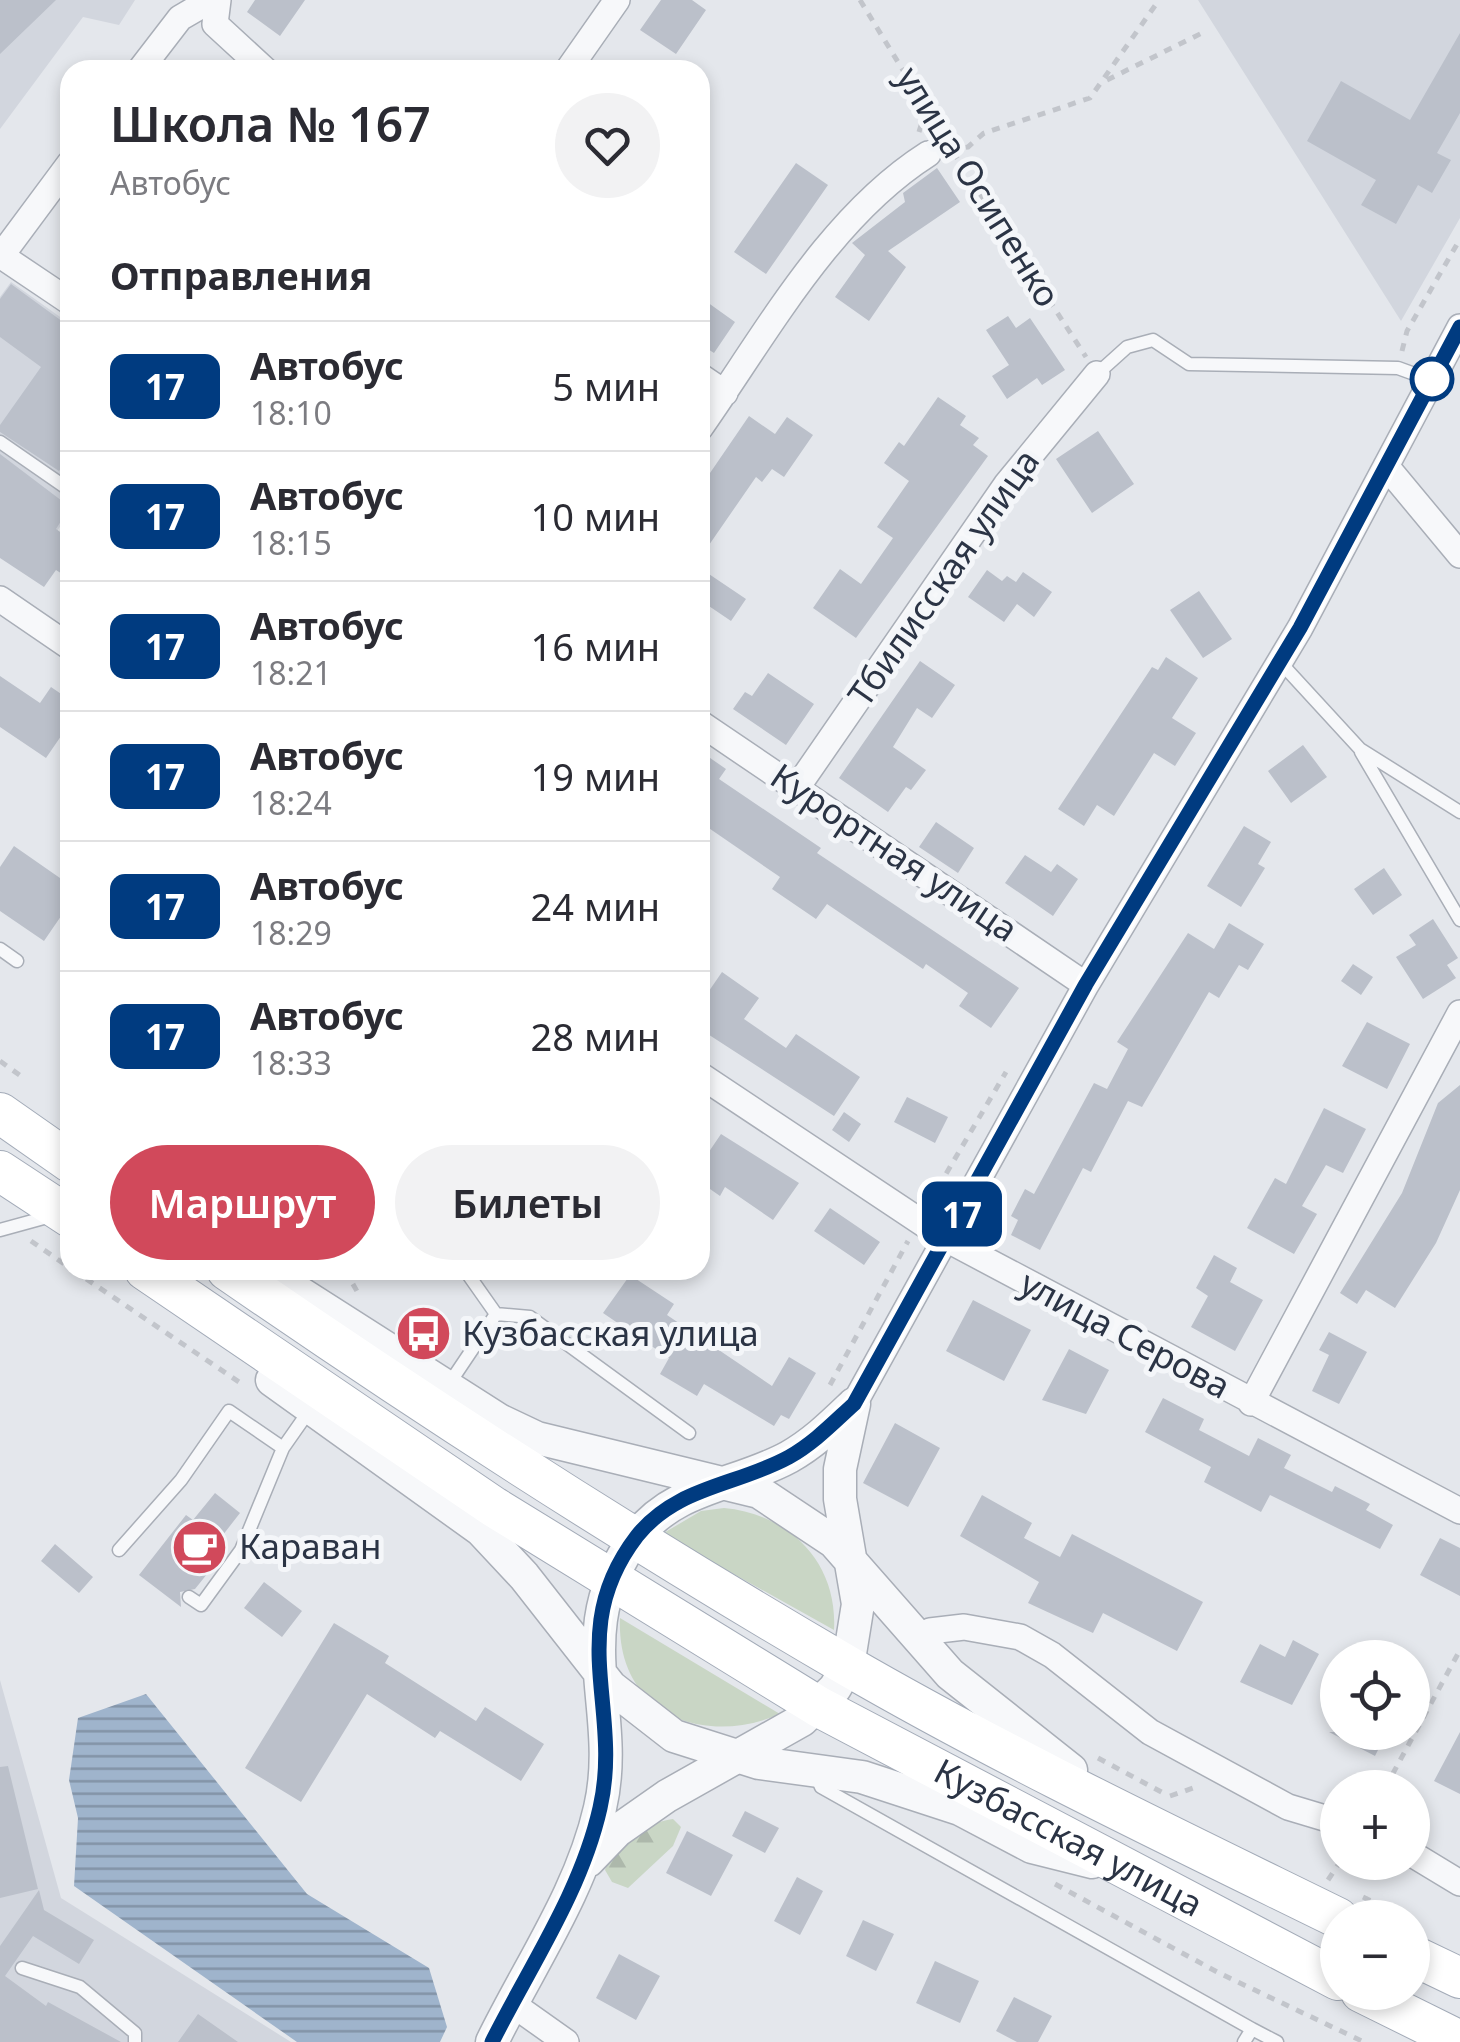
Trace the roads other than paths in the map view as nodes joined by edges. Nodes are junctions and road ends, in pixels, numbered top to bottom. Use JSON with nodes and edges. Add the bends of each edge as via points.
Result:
{"nodes":[{"id":1,"x":617,"y":0,"type":"edge"},
{"id":2,"x":215,"y":8,"type":"edge"},
{"id":3,"x":148,"y":60,"type":"edge"},
{"id":4,"x":257,"y":60,"type":"edge"},
{"id":5,"x":575,"y":60,"type":"edge"},
{"id":6,"x":940,"y":152,"type":"road end"},
{"id":7,"x":60,"y":176,"type":"edge"},
{"id":8,"x":1,"y":256,"type":"edge"},
{"id":9,"x":60,"y":295,"type":"edge"},
{"id":10,"x":1460,"y":327,"type":"edge"},
{"id":11,"x":1097,"y":374,"type":"joint"},
{"id":12,"x":1431,"y":380,"type":"junction"},
{"id":13,"x":710,"y":383,"type":"edge"},
{"id":14,"x":724,"y":393,"type":"junction"},
{"id":15,"x":710,"y":413,"type":"edge"},
{"id":16,"x":0,"y":442,"type":"edge"},
{"id":17,"x":1386,"y":466,"type":"junction"},
{"id":18,"x":60,"y":483,"type":"edge"},
{"id":19,"x":1460,"y":555,"type":"edge"},
{"id":20,"x":0,"y":598,"type":"edge"},
{"id":21,"x":60,"y":640,"type":"edge"},
{"id":22,"x":1280,"y":662,"type":"junction"},
{"id":23,"x":710,"y":729,"type":"edge"},
{"id":24,"x":1360,"y":749,"type":"junction"},
{"id":25,"x":798,"y":786,"type":"junction"},
{"id":26,"x":1460,"y":812,"type":"edge"},
{"id":27,"x":1460,"y":920,"type":"edge"},
{"id":28,"x":0,"y":949,"type":"edge"},
{"id":29,"x":17,"y":961,"type":"dead end"},
{"id":30,"x":1086,"y":984,"type":"junction"},
{"id":31,"x":1460,"y":1013,"type":"edge"},
{"id":32,"x":710,"y":1082,"type":"edge"},
{"id":33,"x":0,"y":1113,"type":"edge"},
{"id":34,"x":60,"y":1155,"type":"edge"},
{"id":35,"x":0,"y":1170,"type":"edge"},
{"id":36,"x":60,"y":1211,"type":"edge"},
{"id":37,"x":60,"y":1218,"type":"edge"},
{"id":38,"x":4,"y":1228,"type":"edge"},
{"id":39,"x":948,"y":1240,"type":"junction"},
{"id":40,"x":134,"y":1280,"type":"edge"},
{"id":41,"x":158,"y":1280,"type":"edge"},
{"id":42,"x":241,"y":1280,"type":"edge"},
{"id":43,"x":281,"y":1280,"type":"edge"},
{"id":44,"x":471,"y":1280,"type":"edge"},
{"id":45,"x":496,"y":1314,"type":"junction"},
{"id":46,"x":447,"y":1387,"type":"junction"},
{"id":47,"x":840,"y":1398,"type":"junction"},
{"id":48,"x":1252,"y":1402,"type":"junction"},
{"id":49,"x":327,"y":1408,"type":"junction"},
{"id":50,"x":689,"y":1433,"type":"dead end"},
{"id":51,"x":283,"y":1448,"type":"junction"},
{"id":52,"x":725,"y":1483,"type":"junction"},
{"id":53,"x":1460,"y":1511,"type":"edge"},
{"id":54,"x":637,"y":1537,"type":"junction"},
{"id":55,"x":119,"y":1550,"type":"dead end"},
{"id":56,"x":852,"y":1563,"type":"junction"},
{"id":57,"x":611,"y":1583,"type":"junction"},
{"id":58,"x":189,"y":1597,"type":"dead end"},
{"id":59,"x":918,"y":1639,"type":"junction"},
{"id":60,"x":848,"y":1666,"type":"junction"},
{"id":61,"x":600,"y":1673,"type":"junction"},
{"id":62,"x":819,"y":1706,"type":"junction"},
{"id":63,"x":736,"y":1758,"type":"junction"},
{"id":64,"x":815,"y":1772,"type":"junction"},
{"id":65,"x":1320,"y":1817,"type":"edge"},
{"id":66,"x":1153,"y":1826,"type":"junction"},
{"id":67,"x":584,"y":1864,"type":"junction"},
{"id":68,"x":1430,"y":1865,"type":"edge"},
{"id":69,"x":1125,"y":1870,"type":"junction"},
{"id":70,"x":1460,"y":1883,"type":"edge"},
{"id":71,"x":1333,"y":1899,"type":"edge"},
{"id":72,"x":1430,"y":1964,"type":"edge"},
{"id":73,"x":22,"y":1968,"type":"dead end"},
{"id":74,"x":1320,"y":1971,"type":"edge"},
{"id":75,"x":1460,"y":1978,"type":"edge"},
{"id":76,"x":511,"y":2003,"type":"junction"},
{"id":77,"x":1397,"y":2010,"type":"edge"},
{"id":78,"x":1252,"y":2029,"type":"junction"},
{"id":79,"x":1460,"y":2041,"type":"edge"},
{"id":80,"x":135,"y":2042,"type":"edge"},
{"id":81,"x":492,"y":2042,"type":"edge"},
{"id":82,"x":566,"y":2042,"type":"edge"},
{"id":83,"x":1244,"y":2042,"type":"edge"},
{"id":84,"x":1277,"y":2042,"type":"edge"}],
"edges":[{"from":1,"to":5,"type":"street"},
{"from":2,"to":3,"type":"street","via":[[180,18]]},
{"from":2,"to":4,"type":"street"},
{"from":6,"to":14,"type":"street","via":[[892,177],[821,256]]},
{"from":7,"to":8,"type":"street"},
{"from":8,"to":9,"type":"street"},
{"from":10,"to":12,"type":"street"},
{"from":11,"to":12,"type":"lane","via":[[1127,347],[1153,340],[1190,364],[1398,368]]},
{"from":11,"to":25,"type":"street","name":"Тбилисская улица","via":[[1006,484]]},
{"from":12,"to":17,"type":"street"},
{"from":13,"to":14,"type":"street"},
{"from":14,"to":15,"type":"street"},
{"from":16,"to":18,"type":"lane"},
{"from":17,"to":19,"type":"street"},
{"from":17,"to":22,"type":"street"},
{"from":20,"to":21,"type":"street"},
{"from":22,"to":24,"type":"lane"},
{"from":22,"to":30,"type":"street"},
{"from":23,"to":25,"type":"street","name":"Курортная улица"},
{"from":24,"to":26,"type":"lane"},
{"from":24,"to":27,"type":"lane"},
{"from":25,"to":30,"type":"street","name":"Курортная улица"},
{"from":28,"to":29,"type":"lane"},
{"from":30,"to":39,"type":"street"},
{"from":31,"to":48,"type":"street"},
{"from":32,"to":39,"type":"street","name":"улица Серова"},
{"from":33,"to":34,"type":"main road"},
{"from":35,"to":36,"type":"main road"},
{"from":37,"to":38,"type":"lane"},
{"from":39,"to":47,"type":"street"},
{"from":39,"to":48,"type":"street","name":"улица Серова"},
{"from":40,"to":49,"type":"street"},
{"from":41,"to":49,"type":"main road","name":"Кузбасская улица"},
{"from":42,"to":54,"type":"main road","name":"Кузбасская улица"},
{"from":43,"to":46,"type":"street"},
{"from":44,"to":45,"type":"lane"},
{"from":45,"to":46,"type":"lane"},
{"from":45,"to":50,"type":"lane","via":[[530,1318]]},
{"from":46,"to":52,"type":"street","via":[[537,1438]]},
{"from":47,"to":52,"type":"street","via":[[817,1439]]},
{"from":47,"to":56,"type":"street","via":[[840,1484]]},
{"from":48,"to":53,"type":"street","name":"улица Серова"},
{"from":49,"to":51,"type":"lane"},
{"from":49,"to":57,"type":"main road","name":"Кузбасская улица"},
{"from":49,"to":61,"type":"street","via":[[480,1530]]},
{"from":51,"to":55,"type":"lane","via":[[228,1411],[181,1480]]},
{"from":51,"to":58,"type":"lane","via":[[241,1550],[201,1605]]},
{"from":52,"to":54,"type":"street","via":[[691,1492],[660,1511]]},
{"from":52,"to":56,"type":"street","via":[[792,1511]]},
{"from":54,"to":57,"type":"street"},
{"from":54,"to":60,"type":"main road","name":"Кузбасская улица"},
{"from":56,"to":59,"type":"street"},
{"from":56,"to":60,"type":"street","via":[[858,1604]]},
{"from":57,"to":61,"type":"street","via":[[598,1622]]},
{"from":57,"to":62,"type":"main road","name":"Кузбасская улица"},
{"from":59,"to":65,"type":"street","via":[[930,1630],[964,1627],[1020,1637],[1150,1732],[1288,1808]]},
{"from":59,"to":66,"type":"street","via":[[1020,1734]]},
{"from":60,"to":62,"type":"street"},
{"from":60,"to":66,"type":"main road","name":"Кузбасская улица"},
{"from":61,"to":63,"type":"street","via":[[674,1736]]},
{"from":61,"to":67,"type":"street","via":[[602,1804]]},
{"from":62,"to":63,"type":"street"},
{"from":62,"to":69,"type":"main road","name":"Кузбасская улица"},
{"from":63,"to":64,"type":"street"},
{"from":63,"to":67,"type":"street","via":[[629,1822]]},
{"from":64,"to":69,"type":"street","via":[[862,1776],[960,1809],[1032,1846]]},
{"from":64,"to":78,"type":"lane","via":[[820,1787]]},
{"from":66,"to":71,"type":"main road","name":"Кузбасская улица"},
{"from":67,"to":76,"type":"street"},
{"from":68,"to":70,"type":"street"},
{"from":69,"to":74,"type":"main road","name":"Кузбасская улица"},
{"from":72,"to":75,"type":"main road"},
{"from":73,"to":80,"type":"lane","via":[[80,1988],[136,2033]]},
{"from":76,"to":81,"type":"street"},
{"from":76,"to":82,"type":"street"},
{"from":77,"to":79,"type":"main road"},
{"from":78,"to":83,"type":"lane"},
{"from":78,"to":84,"type":"lane"}]}
